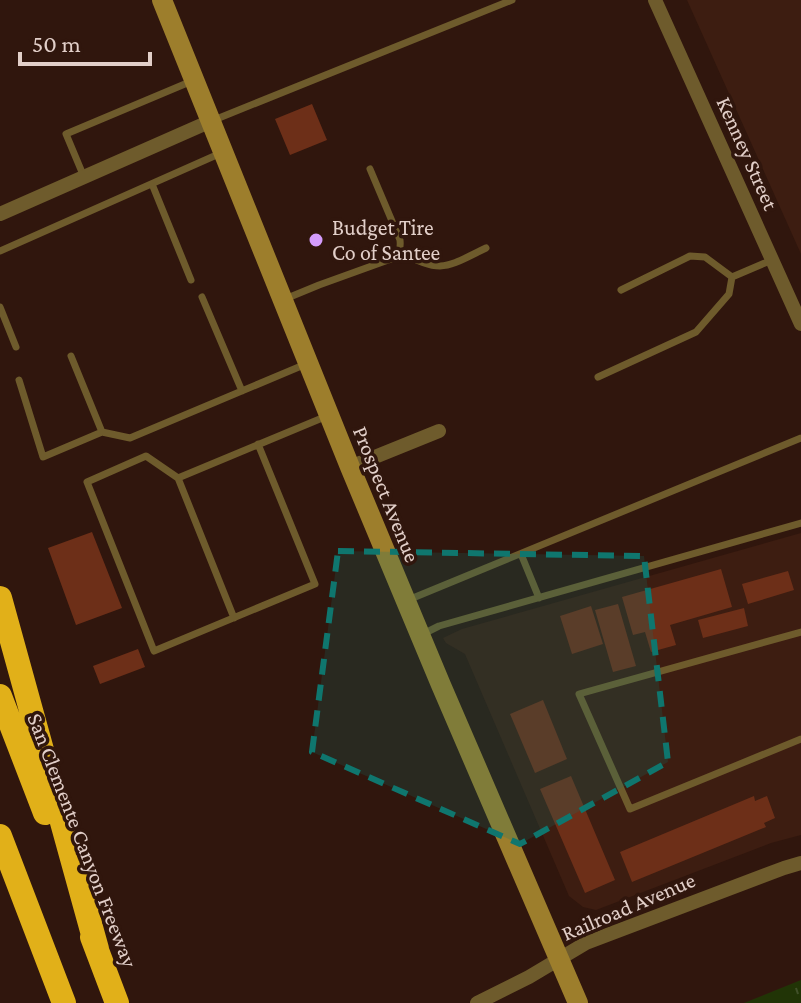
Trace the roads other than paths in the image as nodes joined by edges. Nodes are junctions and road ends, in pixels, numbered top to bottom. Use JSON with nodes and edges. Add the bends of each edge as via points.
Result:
{"nodes":[{"id":1,"x":162,"y":0,"type":"edge"},
{"id":2,"x":512,"y":0,"type":"edge"},
{"id":3,"x":655,"y":0,"type":"edge"},
{"id":4,"x":194,"y":80,"type":"junction"},
{"id":5,"x":211,"y":121,"type":"junction"},
{"id":6,"x":223,"y":153,"type":"junction"},
{"id":7,"x":370,"y":169,"type":"dead end"},
{"id":8,"x":84,"y":177,"type":"junction"},
{"id":9,"x":152,"y":184,"type":"junction"},
{"id":10,"x":0,"y":214,"type":"edge"},
{"id":11,"x":486,"y":248,"type":"dead end"},
{"id":12,"x":0,"y":251,"type":"edge"},
{"id":13,"x":399,"y":252,"type":"junction"},
{"id":14,"x":772,"y":260,"type":"junction"},
{"id":15,"x":732,"y":277,"type":"junction"},
{"id":16,"x":191,"y":280,"type":"dead end"},
{"id":17,"x":621,"y":290,"type":"dead end"},
{"id":18,"x":202,"y":297,"type":"dead end"},
{"id":19,"x":796,"y":298,"type":"edge"},
{"id":20,"x":282,"y":300,"type":"junction"},
{"id":21,"x":0,"y":307,"type":"edge"},
{"id":22,"x":801,"y":324,"type":"edge"},
{"id":23,"x":16,"y":347,"type":"dead end"},
{"id":24,"x":71,"y":356,"type":"dead end"},
{"id":25,"x":308,"y":363,"type":"junction"},
{"id":26,"x":598,"y":377,"type":"dead end"},
{"id":27,"x":19,"y":380,"type":"dead end"},
{"id":28,"x":242,"y":391,"type":"junction"},
{"id":29,"x":329,"y":415,"type":"junction"},
{"id":30,"x":439,"y":431,"type":"dead end"},
{"id":31,"x":102,"y":432,"type":"junction"},
{"id":32,"x":801,"y":438,"type":"edge"},
{"id":33,"x":258,"y":444,"type":"junction"},
{"id":34,"x":350,"y":467,"type":"junction"},
{"id":35,"x":178,"y":478,"type":"junction"},
{"id":36,"x":801,"y":523,"type":"edge"},
{"id":37,"x":521,"y":554,"type":"junction"},
{"id":38,"x":0,"y":598,"type":"edge"},
{"id":39,"x":539,"y":598,"type":"junction"},
{"id":40,"x":406,"y":601,"type":"junction"},
{"id":41,"x":234,"y":618,"type":"junction"},
{"id":42,"x":801,"y":632,"type":"edge"},
{"id":43,"x":420,"y":636,"type":"junction"},
{"id":44,"x":0,"y":696,"type":"edge"},
{"id":45,"x":801,"y":739,"type":"edge"},
{"id":46,"x":0,"y":836,"type":"edge"},
{"id":47,"x":801,"y":863,"type":"edge"},
{"id":48,"x":97,"y":949,"type":"junction"},
{"id":49,"x":560,"y":959,"type":"junction"},
{"id":50,"x":64,"y":1003,"type":"edge"},
{"id":51,"x":117,"y":1003,"type":"edge"},
{"id":52,"x":477,"y":1003,"type":"edge"},
{"id":53,"x":578,"y":1003,"type":"edge"}],
"edges":[{"from":1,"to":4,"type":"main road","name":"Prospect Avenue"},
{"from":2,"to":5,"type":"lane"},
{"from":3,"to":14,"type":"street","name":"Kenney Street"},
{"from":4,"to":5,"type":"main road","name":"Prospect Avenue"},
{"from":4,"to":8,"type":"lane","via":[[66,134]]},
{"from":5,"to":6,"type":"main road","name":"Prospect Avenue"},
{"from":5,"to":8,"type":"street"},
{"from":6,"to":9,"type":"lane"},
{"from":6,"to":20,"type":"main road","name":"Prospect Avenue"},
{"from":7,"to":13,"type":"lane","via":[[400,240]]},
{"from":8,"to":10,"type":"street"},
{"from":9,"to":12,"type":"lane"},
{"from":9,"to":16,"type":"lane"},
{"from":11,"to":13,"type":"lane","via":[[440,268]]},
{"from":13,"to":20,"type":"lane"},
{"from":14,"to":15,"type":"lane"},
{"from":14,"to":19,"type":"street","name":"Kenney Street"},
{"from":15,"to":17,"type":"lane","via":[[705,257],[690,256]]},
{"from":15,"to":26,"type":"lane","via":[[729,294],[696,332]]},
{"from":18,"to":28,"type":"lane"},
{"from":19,"to":22,"type":"street","name":"Kenney Street"},
{"from":20,"to":25,"type":"main road","name":"Prospect Avenue"},
{"from":21,"to":23,"type":"lane"},
{"from":24,"to":31,"type":"lane"},
{"from":25,"to":28,"type":"lane"},
{"from":25,"to":29,"type":"main road","name":"Prospect Avenue"},
{"from":27,"to":31,"type":"lane","via":[[43,457]]},
{"from":28,"to":31,"type":"lane","via":[[130,438]]},
{"from":29,"to":33,"type":"lane"},
{"from":29,"to":34,"type":"main road","name":"Prospect Avenue"},
{"from":30,"to":34,"type":"street"},
{"from":32,"to":37,"type":"lane"},
{"from":33,"to":35,"type":"lane"},
{"from":33,"to":41,"type":"lane","via":[[315,584]]},
{"from":34,"to":40,"type":"main road","name":"Prospect Avenue"},
{"from":35,"to":41,"type":"lane"},
{"from":35,"to":41,"type":"lane","via":[[146,456],[87,482],[154,651]]},
{"from":36,"to":39,"type":"lane"},
{"from":37,"to":39,"type":"lane"},
{"from":37,"to":40,"type":"lane"},
{"from":38,"to":48,"type":"highway"},
{"from":39,"to":43,"type":"lane"},
{"from":40,"to":43,"type":"main road","name":"Prospect Avenue"},
{"from":42,"to":45,"type":"lane","via":[[579,694],[630,809]]},
{"from":43,"to":49,"type":"main road","name":"Prospect Avenue"},
{"from":44,"to":48,"type":"highway","name":"San Clemente Canyon Freeway"},
{"from":46,"to":50,"type":"highway"},
{"from":47,"to":49,"type":"street","name":"Railroad Avenue","via":[[586,943]]},
{"from":48,"to":51,"type":"highway","name":"San Clemente Canyon Freeway"},
{"from":49,"to":52,"type":"street","name":"Railroad Avenue"},
{"from":49,"to":53,"type":"main road","name":"Prospect Avenue"}]}
